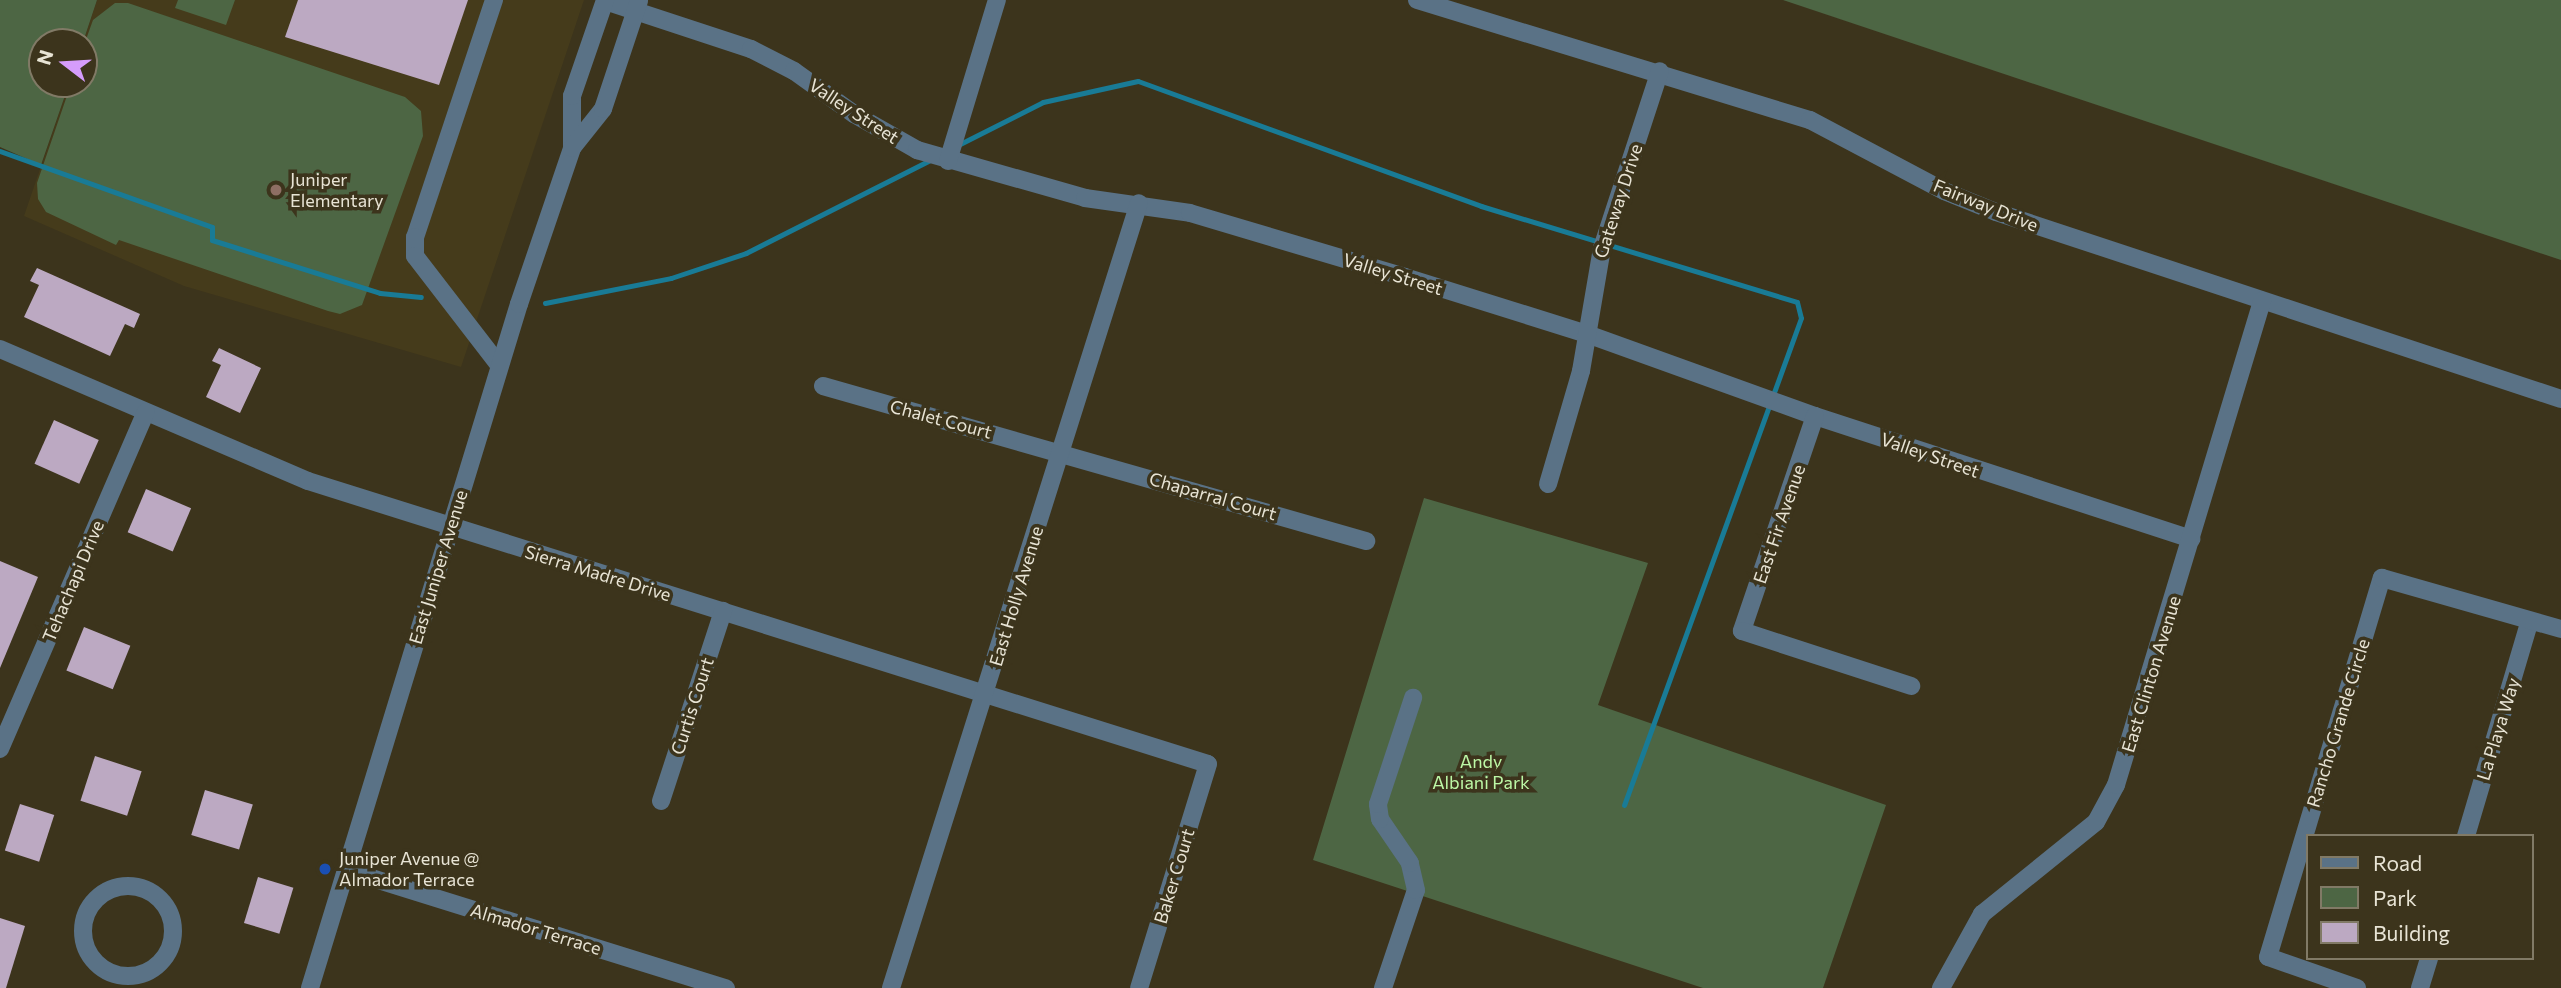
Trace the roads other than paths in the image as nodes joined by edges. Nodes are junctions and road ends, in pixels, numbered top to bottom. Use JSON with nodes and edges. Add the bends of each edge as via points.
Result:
{"nodes":[{"id":1,"x":495,"y":0,"type":"edge"},
{"id":2,"x":605,"y":0,"type":"edge"},
{"id":3,"x":997,"y":0,"type":"edge"},
{"id":4,"x":1417,"y":0,"type":"edge"},
{"id":5,"x":637,"y":5,"type":"edge"},
{"id":6,"x":1660,"y":71,"type":"junction"},
{"id":7,"x":572,"y":148,"type":"junction"},
{"id":8,"x":948,"y":161,"type":"junction"},
{"id":9,"x":1139,"y":204,"type":"junction"},
{"id":10,"x":2262,"y":301,"type":"junction"},
{"id":11,"x":1587,"y":334,"type":"junction"},
{"id":12,"x":0,"y":349,"type":"edge"},
{"id":13,"x":499,"y":365,"type":"junction"},
{"id":14,"x":823,"y":386,"type":"dead end"},
{"id":15,"x":2561,"y":400,"type":"edge"},
{"id":16,"x":146,"y":412,"type":"junction"},
{"id":17,"x":1815,"y":416,"type":"junction"},
{"id":18,"x":1059,"y":451,"type":"junction"},
{"id":19,"x":1548,"y":484,"type":"dead end"},
{"id":20,"x":449,"y":528,"type":"junction"},
{"id":21,"x":2191,"y":539,"type":"junction"},
{"id":22,"x":1366,"y":541,"type":"dead end"},
{"id":23,"x":723,"y":611,"type":"junction"},
{"id":24,"x":2529,"y":623,"type":"junction"},
{"id":25,"x":2561,"y":629,"type":"edge"},
{"id":26,"x":1910,"y":686,"type":"dead end"},
{"id":27,"x":987,"y":694,"type":"junction"},
{"id":28,"x":1413,"y":698,"type":"dead end"},
{"id":29,"x":0,"y":749,"type":"edge"},
{"id":30,"x":1208,"y":764,"type":"joint"},
{"id":31,"x":661,"y":801,"type":"dead end"},
{"id":32,"x":2467,"y":834,"type":"edge"},
{"id":33,"x":346,"y":870,"type":"junction"},
{"id":34,"x":2428,"y":960,"type":"edge"},
{"id":35,"x":116,"y":981,"type":"edge"},
{"id":36,"x":310,"y":988,"type":"edge"},
{"id":37,"x":726,"y":988,"type":"edge"},
{"id":38,"x":891,"y":988,"type":"edge"},
{"id":39,"x":1139,"y":988,"type":"edge"},
{"id":40,"x":1383,"y":988,"type":"edge"},
{"id":41,"x":1941,"y":988,"type":"edge"},
{"id":42,"x":2357,"y":988,"type":"edge"},
{"id":43,"x":2420,"y":988,"type":"edge"}],
"edges":[{"from":1,"to":13,"type":"street","via":[[415,237],[415,256]]},
{"from":2,"to":5,"type":"street","name":"Valley Street"},
{"from":2,"to":7,"type":"street","name":"East Juniper Avenue","via":[[572,96]]},
{"from":3,"to":8,"type":"street"},
{"from":4,"to":6,"type":"street","name":"Fairway Drive"},
{"from":5,"to":7,"type":"street","name":"East Juniper Avenue","via":[[603,109]]},
{"from":5,"to":8,"type":"street","name":"Valley Street","via":[[751,49],[794,71],[890,135]]},
{"from":6,"to":10,"type":"street","name":"Fairway Drive","via":[[1810,120],[1944,191],[1996,212]]},
{"from":6,"to":11,"type":"street","name":"Gateway Drive","via":[[1602,248]]},
{"from":7,"to":13,"type":"street","name":"East Juniper Avenue"},
{"from":8,"to":9,"type":"street","name":"Valley Street","via":[[1085,198]]},
{"from":9,"to":11,"type":"street","name":"Valley Street","via":[[1190,213]]},
{"from":9,"to":18,"type":"street","name":"East Holly Avenue"},
{"from":10,"to":15,"type":"street","name":"Fairway Drive"},
{"from":10,"to":21,"type":"street","name":"East Clinton Avenue"},
{"from":11,"to":17,"type":"street","name":"Valley Street"},
{"from":11,"to":19,"type":"street","name":"Gateway Drive","via":[[1570,419]]},
{"from":12,"to":16,"type":"street","name":"Sierra Madre Drive"},
{"from":13,"to":20,"type":"street","name":"East Juniper Avenue"},
{"from":14,"to":18,"type":"street","name":"Chalet Court"},
{"from":16,"to":20,"type":"street","name":"Sierra Madre Drive","via":[[308,481]]},
{"from":16,"to":29,"type":"street","name":"Tehachapi Drive"},
{"from":17,"to":21,"type":"street","name":"Valley Street"},
{"from":17,"to":26,"type":"street","name":"East Fir Avenue","via":[[1742,631]]},
{"from":18,"to":22,"type":"street","name":"Chaparral Court"},
{"from":18,"to":27,"type":"street","name":"East Holly Avenue"},
{"from":20,"to":23,"type":"street","name":"Sierra Madre Drive"},
{"from":20,"to":33,"type":"street","name":"East Juniper Avenue"},
{"from":21,"to":41,"type":"street","name":"East Clinton Avenue","via":[[2127,756],[2095,822],[1982,914]]},
{"from":23,"to":27,"type":"street","name":"Sierra Madre Drive"},
{"from":23,"to":31,"type":"street","name":"Curtis Court"},
{"from":24,"to":25,"type":"street","name":"Rancho Grande Circle"},
{"from":24,"to":32,"type":"street","name":"La Playa Way"},
{"from":24,"to":42,"type":"street","name":"Rancho Grande Circle","via":[[2382,578],[2269,957]]},
{"from":27,"to":30,"type":"street","name":"Sierra Madre Drive"},
{"from":27,"to":38,"type":"street","name":"East Holly Avenue"},
{"from":28,"to":40,"type":"street","via":[[1378,804],[1385,827],[1410,863],[1416,890]]},
{"from":30,"to":39,"type":"street","name":"Baker Court"},
{"from":33,"to":36,"type":"street","name":"East Juniper Avenue"},
{"from":33,"to":37,"type":"street","name":"Almador Terrace"},
{"from":34,"to":43,"type":"street"},
{"from":35,"to":35,"type":"street","via":[[148,972],[169,950],[172,927],[164,905],[139,888],[123,886],[102,895],[87,913],[83,928],[92,958]]}]}
